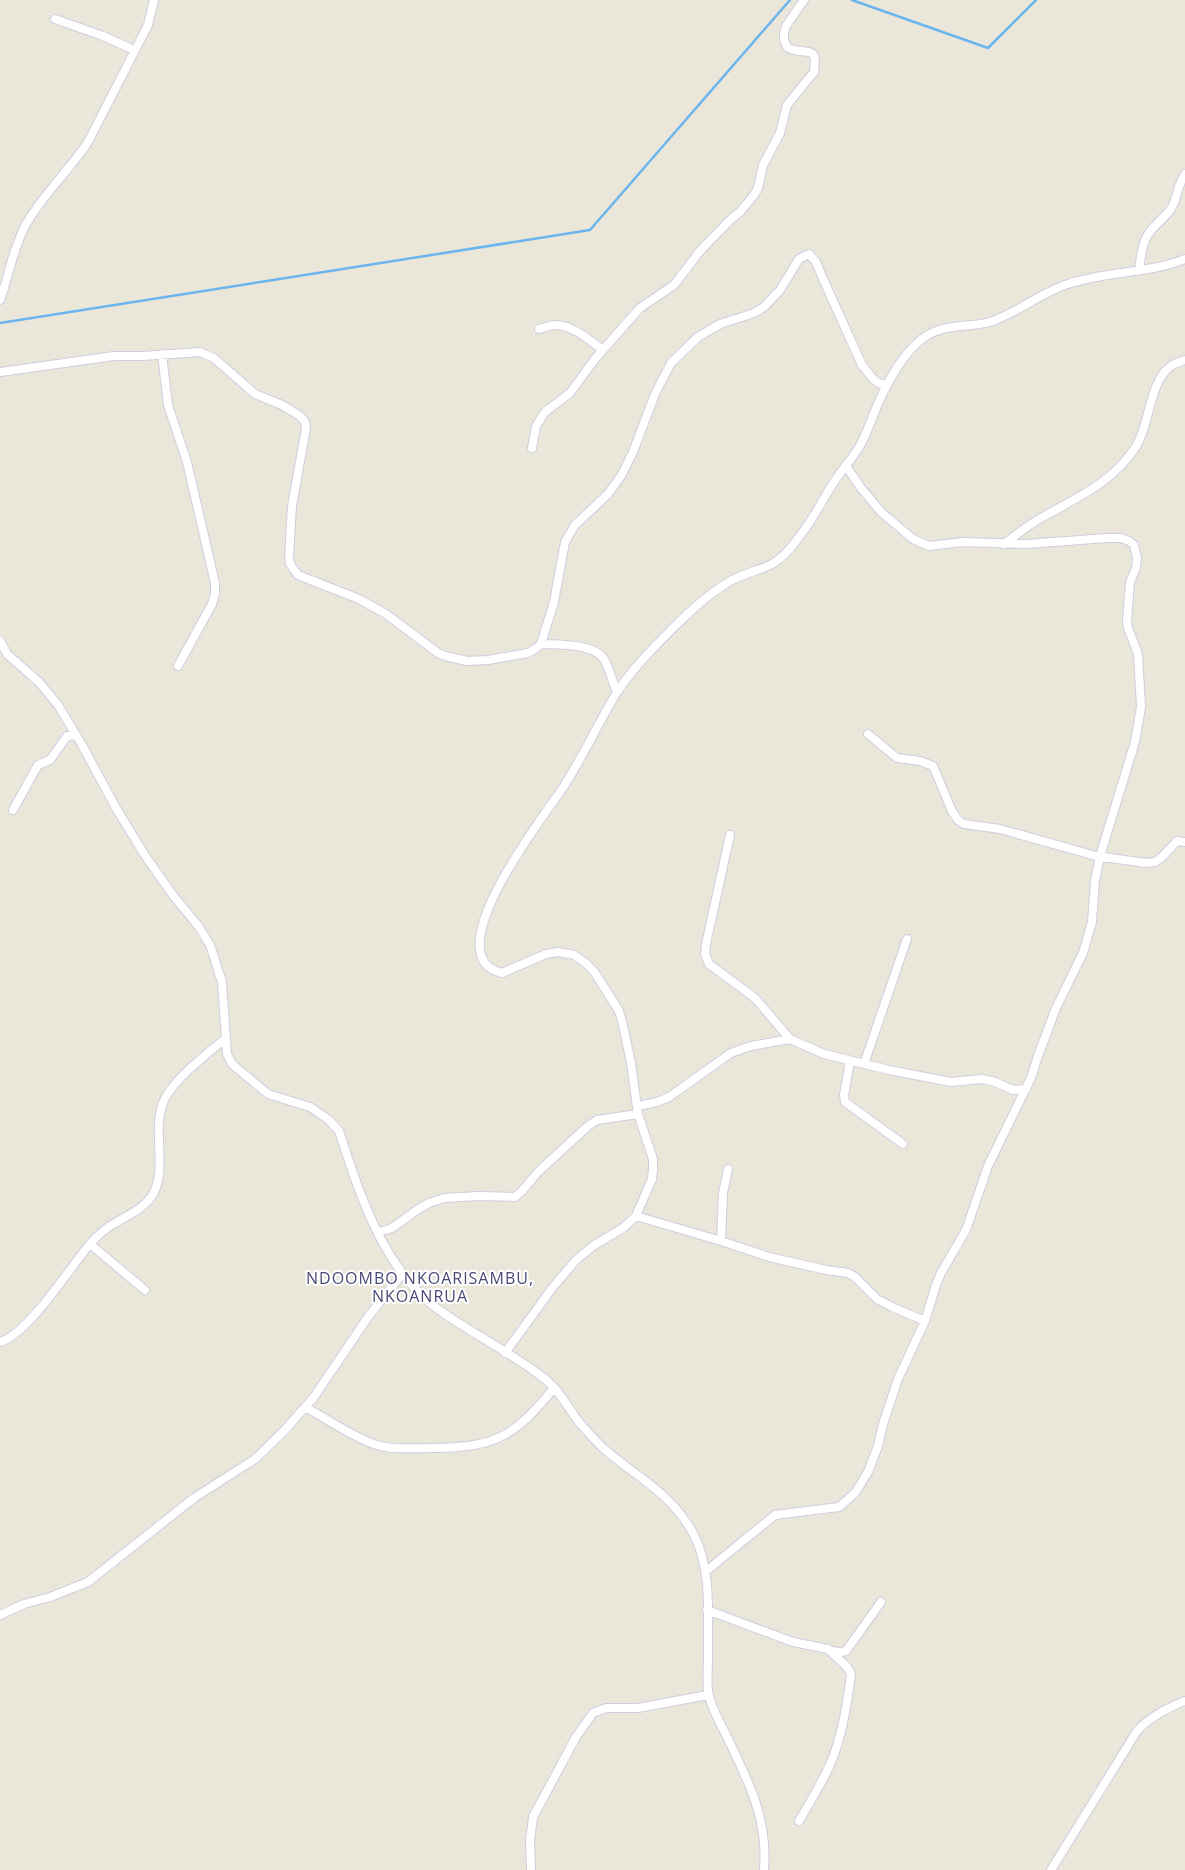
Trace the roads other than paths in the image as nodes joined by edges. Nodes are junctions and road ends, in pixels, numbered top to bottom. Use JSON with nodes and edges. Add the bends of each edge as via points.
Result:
{"nodes":[{"id":1,"x":154,"y":0,"type":"edge"},
{"id":2,"x":804,"y":0,"type":"edge"},
{"id":3,"x":55,"y":19,"type":"dead end"},
{"id":4,"x":134,"y":50,"type":"junction"},
{"id":5,"x":1185,"y":174,"type":"edge"},
{"id":6,"x":1185,"y":259,"type":"edge"},
{"id":7,"x":1139,"y":270,"type":"junction"},
{"id":8,"x":2,"y":287,"type":"edge"},
{"id":9,"x":0,"y":300,"type":"edge"},
{"id":10,"x":539,"y":330,"type":"dead end"},
{"id":11,"x":603,"y":350,"type":"junction"},
{"id":12,"x":162,"y":354,"type":"junction"},
{"id":13,"x":1185,"y":360,"type":"edge"},
{"id":14,"x":0,"y":372,"type":"edge"},
{"id":15,"x":887,"y":385,"type":"junction"},
{"id":16,"x":532,"y":448,"type":"dead end"},
{"id":17,"x":846,"y":466,"type":"junction"},
{"id":18,"x":1003,"y":544,"type":"junction"},
{"id":19,"x":0,"y":641,"type":"edge"},
{"id":20,"x":540,"y":644,"type":"junction"},
{"id":21,"x":178,"y":666,"type":"dead end"},
{"id":22,"x":617,"y":692,"type":"junction"},
{"id":23,"x":868,"y":734,"type":"dead end"},
{"id":24,"x":75,"y":735,"type":"junction"},
{"id":25,"x":14,"y":810,"type":"dead end"},
{"id":26,"x":730,"y":835,"type":"dead end"},
{"id":27,"x":1185,"y":842,"type":"edge"},
{"id":28,"x":1100,"y":856,"type":"junction"},
{"id":29,"x":907,"y":939,"type":"dead end"},
{"id":30,"x":226,"y":1038,"type":"junction"},
{"id":31,"x":790,"y":1039,"type":"junction"},
{"id":32,"x":850,"y":1061,"type":"junction"},
{"id":33,"x":864,"y":1064,"type":"junction"},
{"id":34,"x":1026,"y":1089,"type":"junction"},
{"id":35,"x":638,"y":1110,"type":"junction"},
{"id":36,"x":904,"y":1144,"type":"dead end"},
{"id":37,"x":728,"y":1168,"type":"dead end"},
{"id":38,"x":636,"y":1216,"type":"junction"},
{"id":39,"x":378,"y":1232,"type":"junction"},
{"id":40,"x":721,"y":1241,"type":"junction"},
{"id":41,"x":90,"y":1244,"type":"junction"},
{"id":42,"x":402,"y":1274,"type":"junction"},
{"id":43,"x":145,"y":1290,"type":"dead end"},
{"id":44,"x":925,"y":1321,"type":"junction"},
{"id":45,"x":0,"y":1342,"type":"edge"},
{"id":46,"x":505,"y":1353,"type":"junction"},
{"id":47,"x":554,"y":1388,"type":"junction"},
{"id":48,"x":306,"y":1407,"type":"junction"},
{"id":49,"x":705,"y":1572,"type":"junction"},
{"id":50,"x":881,"y":1602,"type":"dead end"},
{"id":51,"x":707,"y":1610,"type":"junction"},
{"id":52,"x":0,"y":1615,"type":"edge"},
{"id":53,"x":831,"y":1650,"type":"junction"},
{"id":54,"x":708,"y":1695,"type":"junction"},
{"id":55,"x":1185,"y":1701,"type":"edge"},
{"id":56,"x":799,"y":1821,"type":"dead end"},
{"id":57,"x":531,"y":1870,"type":"edge"},
{"id":58,"x":764,"y":1870,"type":"edge"},
{"id":59,"x":1051,"y":1870,"type":"edge"}],
"edges":[{"from":1,"to":4,"type":"street","via":[[150,17]]},
{"from":2,"to":11,"type":"street","via":[[786,26],[784,40],[793,50],[813,54],[814,72],[787,105],[780,133],[763,165],[758,188],[674,285],[640,308]]},
{"from":3,"to":4,"type":"street"},
{"from":4,"to":8,"type":"street","via":[[88,142],[25,227]]},
{"from":5,"to":7,"type":"street","via":[[1169,212],[1146,237]]},
{"from":6,"to":7,"type":"street","via":[[1156,269]]},
{"from":7,"to":15,"type":"street","via":[[1068,284],[999,319],[941,329],[911,349]]},
{"from":8,"to":9,"type":"street"},
{"from":10,"to":11,"type":"street","via":[[562,326]]},
{"from":11,"to":16,"type":"street","via":[[570,393],[539,420]]},
{"from":12,"to":14,"type":"street","via":[[114,356]]},
{"from":12,"to":20,"type":"street","via":[[206,353],[255,394],[294,412],[304,422],[306,428],[292,506],[289,557],[298,575],[359,599],[445,656],[467,661],[498,659],[528,653]]},
{"from":12,"to":21,"type":"street","via":[[168,406],[187,462],[215,583],[212,604]]},
{"from":13,"to":18,"type":"street","via":[[1163,373],[1139,442],[1128,458],[1088,493],[1040,518]]},
{"from":15,"to":17,"type":"street","via":[[863,440]]},
{"from":15,"to":20,"type":"street","via":[[874,380],[862,365],[816,262],[809,254],[804,255],[764,307],[720,324],[698,337],[671,363],[654,394],[621,476],[608,494],[575,525],[565,542],[554,602]]},
{"from":17,"to":18,"type":"street","via":[[881,512],[922,544]]},
{"from":17,"to":22,"type":"street","via":[[783,556],[726,583],[704,599],[646,656]]},
{"from":18,"to":28,"type":"street","via":[[1121,538],[1130,541],[1136,551],[1137,564],[1130,582],[1127,621],[1138,654],[1141,706],[1135,742]]},
{"from":19,"to":24,"type":"street","via":[[12,659],[44,687]]},
{"from":20,"to":22,"type":"street","via":[[596,651],[605,662]]},
{"from":22,"to":35,"type":"street","via":[[561,789],[519,849],[495,891],[479,945],[490,968],[502,973],[558,952],[574,955],[587,964],[619,1011]]},
{"from":23,"to":28,"type":"street","via":[[896,758],[933,766],[952,811],[964,824],[1000,829]]},
{"from":24,"to":25,"type":"street","via":[[67,736],[50,760],[38,765]]},
{"from":24,"to":30,"type":"street","via":[[144,854],[210,946],[222,982]]},
{"from":26,"to":31,"type":"street","via":[[711,916],[706,959],[755,998]]},
{"from":27,"to":28,"type":"street","via":[[1177,841],[1162,858],[1150,863]]},
{"from":28,"to":34,"type":"street","via":[[1092,922],[1083,953],[1056,1008]]},
{"from":29,"to":33,"type":"street"},
{"from":30,"to":39,"type":"street","via":[[228,1058],[242,1074],[268,1094],[310,1107],[335,1125]]},
{"from":30,"to":41,"type":"street","via":[[177,1083],[163,1102],[159,1116],[158,1176],[151,1197],[137,1210],[105,1229]]},
{"from":31,"to":32,"type":"street"},
{"from":31,"to":35,"type":"street","via":[[731,1053],[669,1097]]},
{"from":32,"to":33,"type":"street"},
{"from":32,"to":36,"type":"street","via":[[845,1102]]},
{"from":33,"to":34,"type":"street","via":[[951,1082],[982,1079],[1013,1090]]},
{"from":34,"to":44,"type":"street","via":[[988,1166],[966,1230],[941,1272]]},
{"from":35,"to":38,"type":"street","via":[[653,1169]]},
{"from":35,"to":39,"type":"street","via":[[597,1120],[588,1126],[514,1197],[444,1198],[429,1203],[392,1228]]},
{"from":37,"to":40,"type":"street","via":[[722,1193]]},
{"from":38,"to":40,"type":"street"},
{"from":38,"to":46,"type":"street","via":[[576,1260]]},
{"from":39,"to":42,"type":"street"},
{"from":40,"to":44,"type":"street","via":[[769,1257],[848,1273],[877,1299]]},
{"from":41,"to":43,"type":"street"},
{"from":41,"to":45,"type":"street","via":[[33,1316]]},
{"from":42,"to":46,"type":"street","via":[[434,1306]]},
{"from":42,"to":48,"type":"street"},
{"from":44,"to":49,"type":"street","via":[[898,1379],[874,1458],[855,1493],[833,1508],[775,1516]]},
{"from":46,"to":47,"type":"street"},
{"from":47,"to":48,"type":"street","via":[[522,1424],[487,1442],[469,1447],[381,1446]]},
{"from":47,"to":49,"type":"street","via":[[590,1435],[658,1490],[684,1519],[701,1551]]},
{"from":48,"to":52,"type":"street","via":[[249,1463],[194,1498],[91,1580]]},
{"from":49,"to":51,"type":"street"},
{"from":50,"to":53,"type":"street","via":[[846,1651]]},
{"from":51,"to":53,"type":"street","via":[[793,1642]]},
{"from":51,"to":54,"type":"street"},
{"from":53,"to":56,"type":"street","via":[[850,1674],[846,1710],[830,1765]]},
{"from":54,"to":57,"type":"street","via":[[638,1708],[606,1708],[593,1713],[576,1737],[533,1817]]},
{"from":54,"to":58,"type":"street","via":[[754,1792],[763,1830]]},
{"from":55,"to":59,"type":"street","via":[[1152,1718],[1137,1732]]}]}
